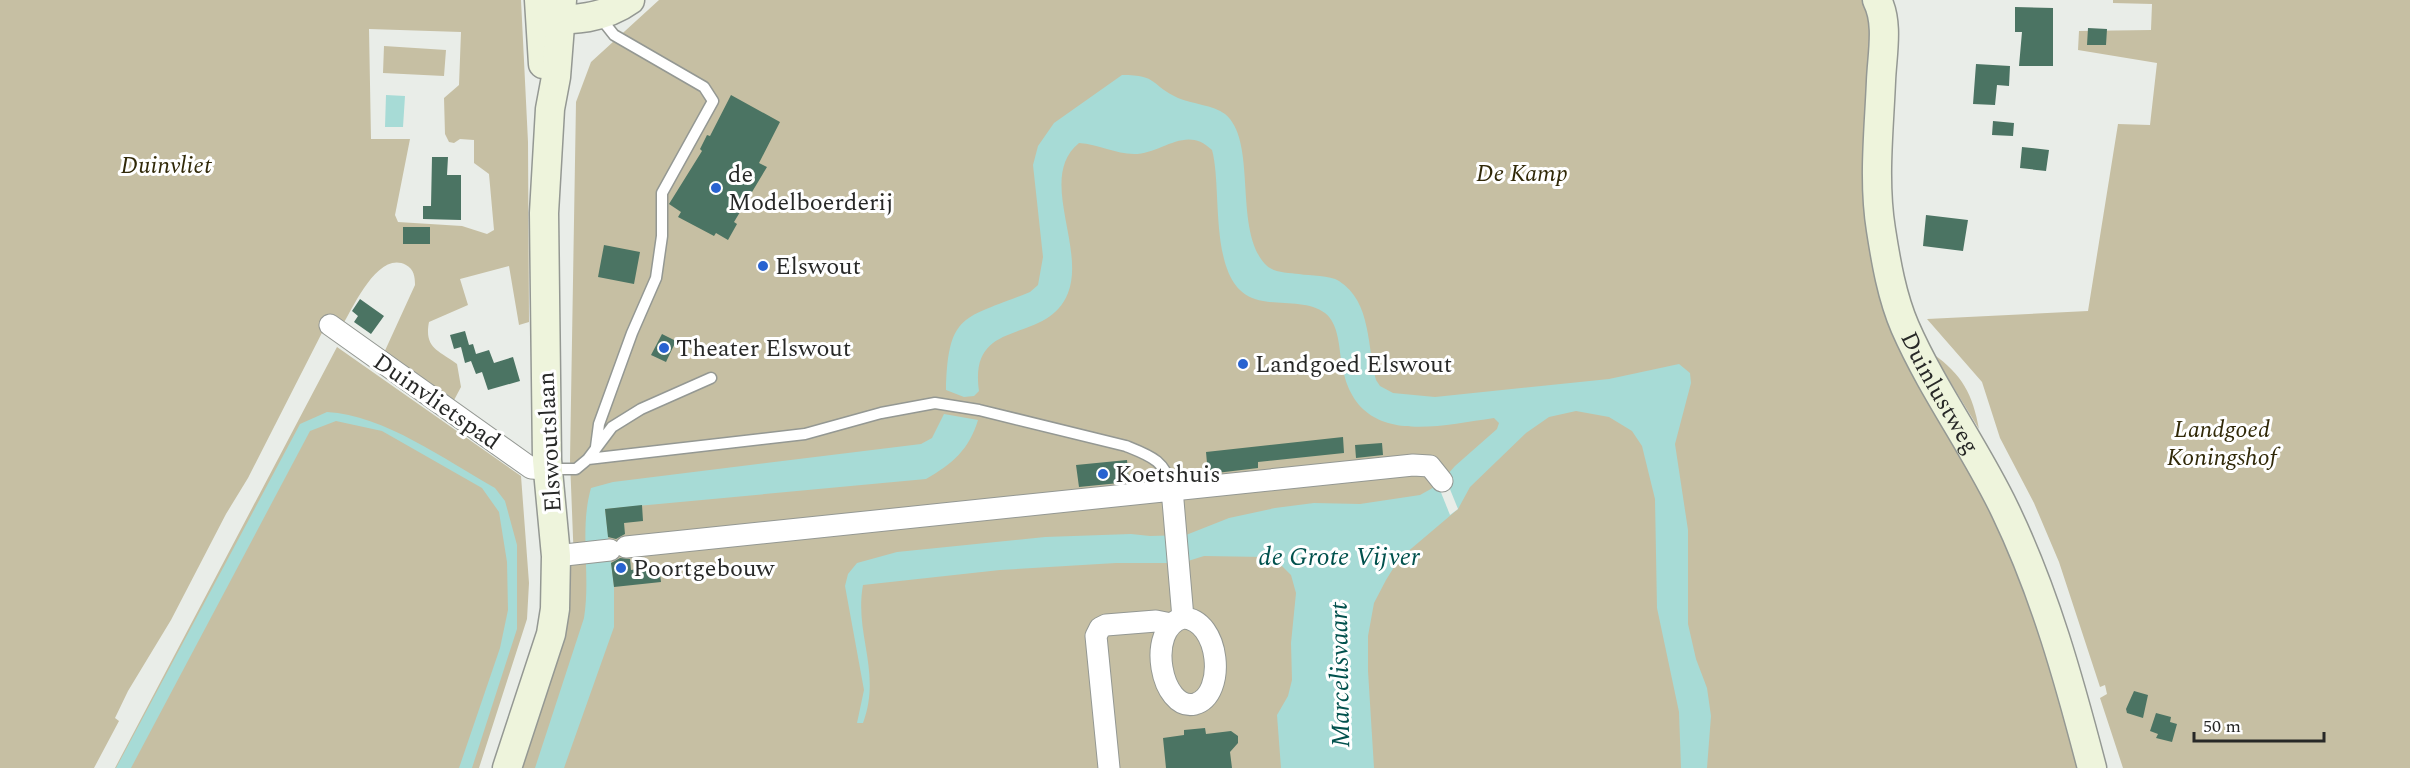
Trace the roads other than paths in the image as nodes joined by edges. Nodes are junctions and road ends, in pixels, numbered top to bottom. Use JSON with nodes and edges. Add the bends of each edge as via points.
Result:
{"nodes":[{"id":1,"x":630,"y":0,"type":"edge"},
{"id":2,"x":1877,"y":0,"type":"edge"},
{"id":3,"x":551,"y":10,"type":"edge"},
{"id":4,"x":598,"y":15,"type":"junction"},
{"id":5,"x":330,"y":325,"type":"dead end"},
{"id":6,"x":711,"y":378,"type":"dead end"},
{"id":7,"x":596,"y":447,"type":"junction"},
{"id":8,"x":588,"y":459,"type":"junction"},
{"id":9,"x":547,"y":469,"type":"junction"},
{"id":10,"x":1442,"y":481,"type":"dead end"},
{"id":11,"x":1173,"y":489,"type":"junction"},
{"id":12,"x":556,"y":555,"type":"junction"},
{"id":13,"x":507,"y":768,"type":"edge"},
{"id":14,"x":1109,"y":768,"type":"edge"},
{"id":15,"x":2092,"y":768,"type":"edge"}],
"edges":[{"from":1,"to":4,"type":"street","via":[[618,9]]},
{"from":2,"to":15,"type":"street","name":"Duinlustweg","via":[[1884,25],[1877,173],[1880,228],[1892,287],[1921,360],[1968,438],[2030,564],[2054,631]]},
{"from":3,"to":4,"type":"street"},
{"from":3,"to":9,"type":"street","name":"Elswoutslaan","via":[[556,77],[550,109],[544,213]]},
{"from":4,"to":7,"type":"lane","via":[[614,35],[704,87],[713,101],[662,193],[662,236],[656,278],[624,353],[599,424]]},
{"from":5,"to":9,"type":"street","name":"Duinvlietspad","via":[[531,468]]},
{"from":6,"to":7,"type":"lane","via":[[640,409],[612,427]]},
{"from":7,"to":8,"type":"lane"},
{"from":8,"to":9,"type":"lane","via":[[576,469]]},
{"from":8,"to":11,"type":"lane","via":[[805,434],[935,403],[1126,446],[1149,455],[1166,468]]},
{"from":9,"to":12,"type":"street","name":"Elswoutslaan"},
{"from":10,"to":11,"type":"street","via":[[1435,469],[1423,464]]},
{"from":11,"to":12,"type":"street"},
{"from":11,"to":14,"type":"street","via":[[1177,621],[1106,625],[1096,636]]},
{"from":12,"to":13,"type":"street","name":"Elswoutslaan","via":[[551,634]]}]}
